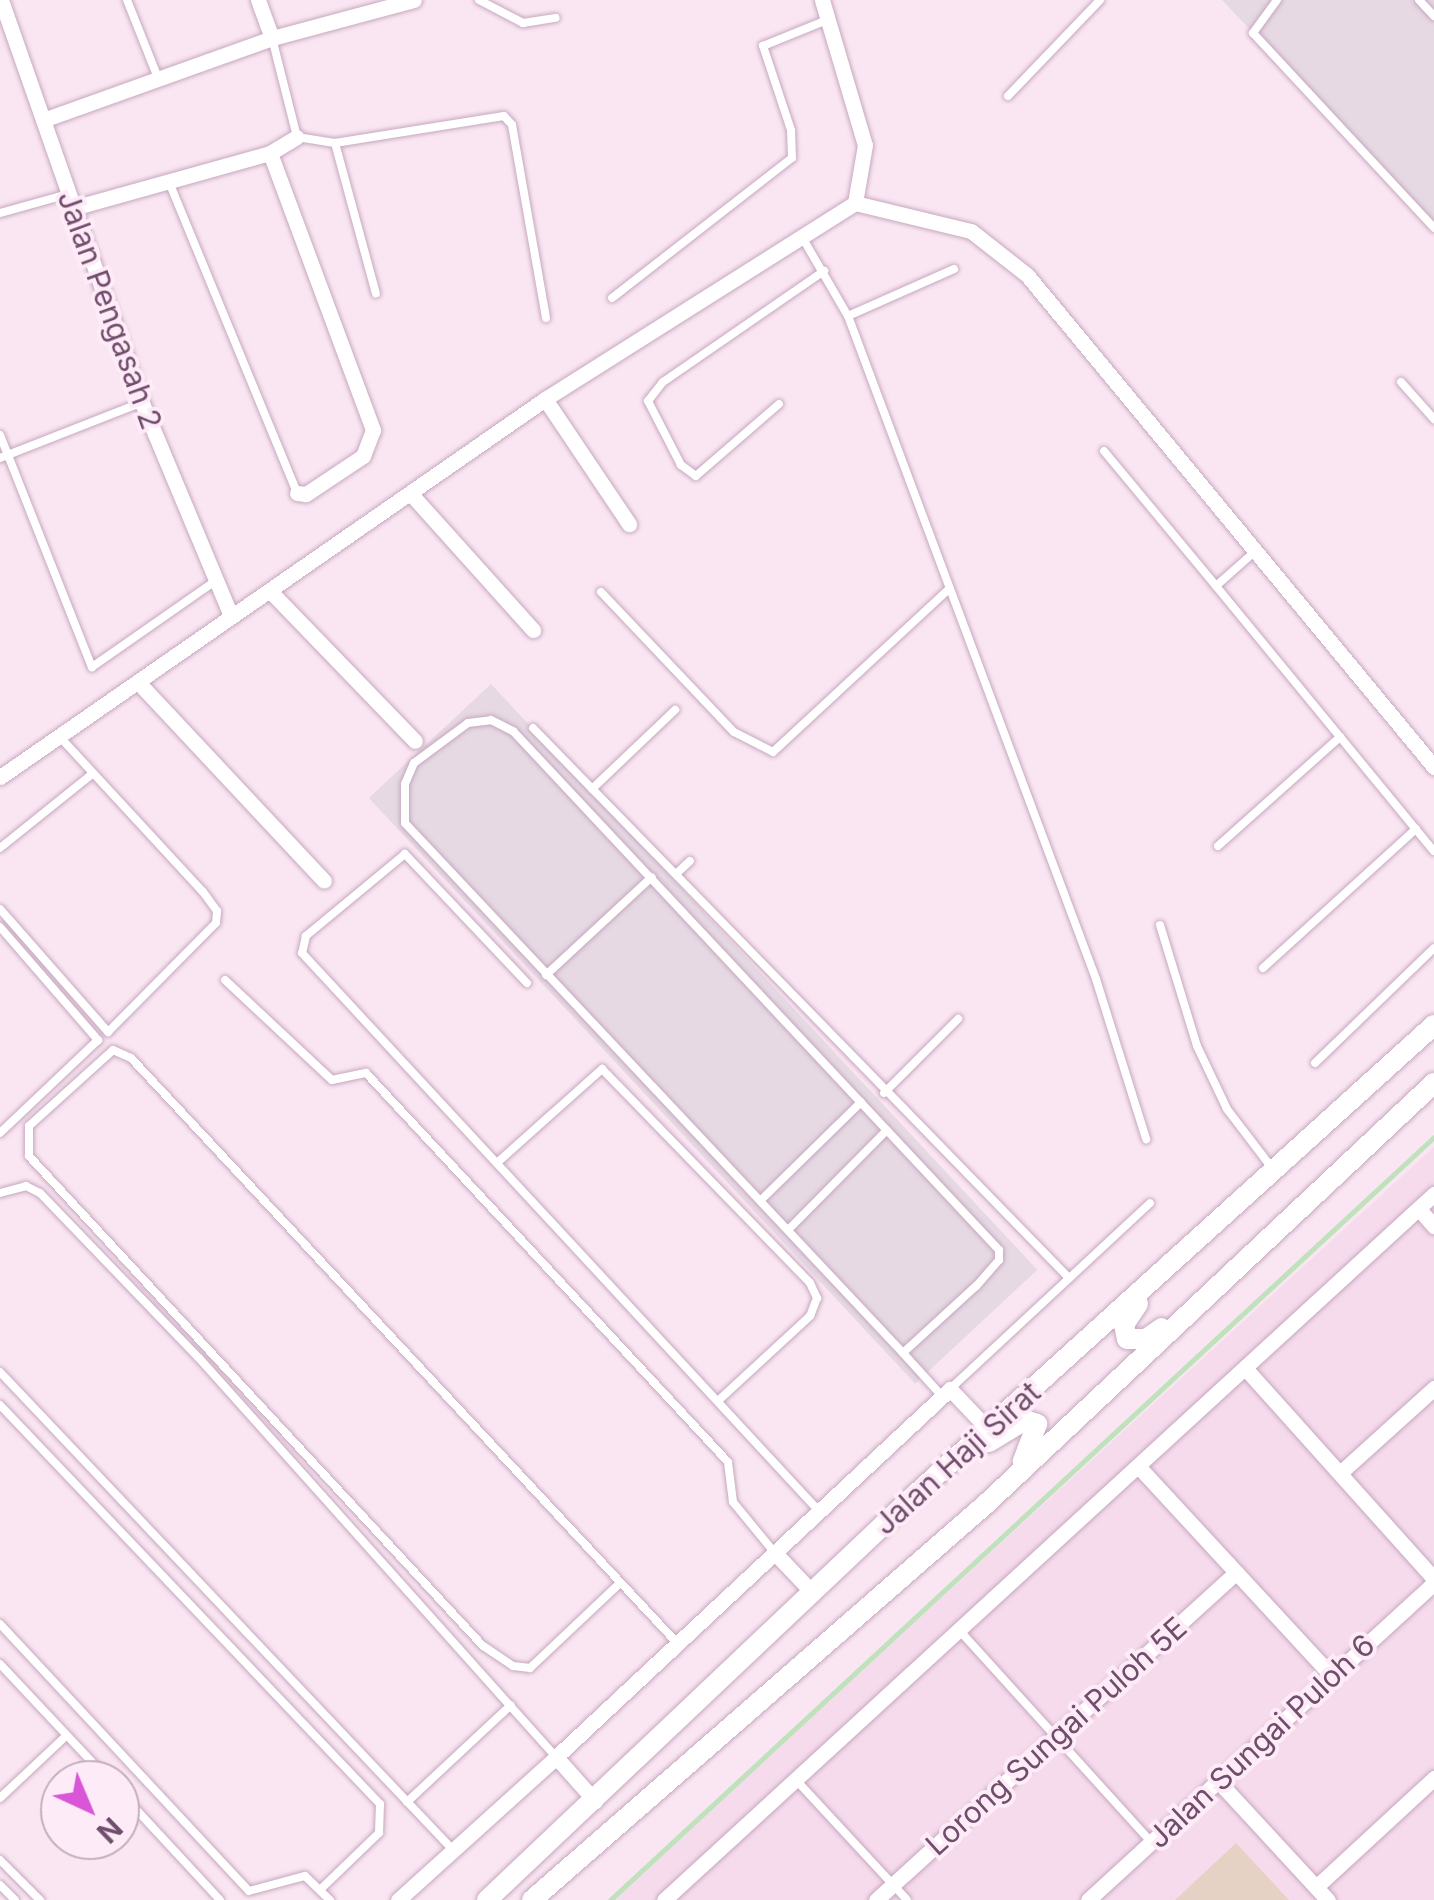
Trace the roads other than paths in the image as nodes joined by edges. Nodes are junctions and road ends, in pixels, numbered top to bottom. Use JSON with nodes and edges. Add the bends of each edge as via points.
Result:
{"nodes":[{"id":1,"x":1,"y":0,"type":"edge"},
{"id":2,"x":127,"y":0,"type":"edge"},
{"id":3,"x":258,"y":0,"type":"edge"},
{"id":4,"x":354,"y":0,"type":"edge"},
{"id":5,"x":414,"y":0,"type":"edge"},
{"id":6,"x":478,"y":0,"type":"edge"},
{"id":7,"x":822,"y":0,"type":"edge"},
{"id":8,"x":1100,"y":0,"type":"edge"},
{"id":9,"x":1276,"y":0,"type":"edge"},
{"id":10,"x":1419,"y":0,"type":"edge"},
{"id":11,"x":360,"y":16,"type":"junction"},
{"id":12,"x":1434,"y":16,"type":"edge"},
{"id":13,"x":556,"y":18,"type":"dead end"},
{"id":14,"x":828,"y":19,"type":"junction"},
{"id":15,"x":272,"y":38,"type":"junction"},
{"id":16,"x":158,"y":78,"type":"junction"},
{"id":17,"x":1008,"y":96,"type":"dead end"},
{"id":18,"x":43,"y":120,"type":"junction"},
{"id":19,"x":297,"y":137,"type":"junction"},
{"id":20,"x":334,"y":143,"type":"junction"},
{"id":21,"x":270,"y":153,"type":"junction"},
{"id":22,"x":169,"y":182,"type":"junction"},
{"id":23,"x":71,"y":201,"type":"junction"},
{"id":24,"x":855,"y":203,"type":"junction"},
{"id":25,"x":0,"y":213,"type":"edge"},
{"id":26,"x":1434,"y":228,"type":"edge"},
{"id":27,"x":800,"y":233,"type":"junction"},
{"id":28,"x":954,"y":269,"type":"dead end"},
{"id":29,"x":824,"y":271,"type":"junction"},
{"id":30,"x":376,"y":294,"type":"dead end"},
{"id":31,"x":612,"y":298,"type":"dead end"},
{"id":32,"x":848,"y":316,"type":"junction"},
{"id":33,"x":546,"y":318,"type":"dead end"},
{"id":34,"x":1401,"y":382,"type":"dead end"},
{"id":35,"x":546,"y":400,"type":"junction"},
{"id":36,"x":142,"y":402,"type":"junction"},
{"id":37,"x":779,"y":404,"type":"dead end"},
{"id":38,"x":1434,"y":419,"type":"edge"},
{"id":39,"x":0,"y":434,"type":"edge"},
{"id":40,"x":1104,"y":451,"type":"dead end"},
{"id":41,"x":5,"y":456,"type":"edge"},
{"id":42,"x":297,"y":493,"type":"joint"},
{"id":43,"x":411,"y":494,"type":"junction"},
{"id":44,"x":629,"y":524,"type":"dead end"},
{"id":45,"x":1252,"y":554,"type":"junction"},
{"id":46,"x":214,"y":582,"type":"junction"},
{"id":47,"x":1216,"y":586,"type":"junction"},
{"id":48,"x":949,"y":589,"type":"junction"},
{"id":49,"x":271,"y":592,"type":"junction"},
{"id":50,"x":601,"y":592,"type":"dead end"},
{"id":51,"x":231,"y":616,"type":"junction"},
{"id":52,"x":534,"y":630,"type":"dead end"},
{"id":53,"x":138,"y":682,"type":"junction"},
{"id":54,"x":675,"y":710,"type":"dead end"},
{"id":55,"x":533,"y":728,"type":"dead end"},
{"id":56,"x":60,"y":737,"type":"junction"},
{"id":57,"x":1340,"y":737,"type":"junction"},
{"id":58,"x":415,"y":741,"type":"dead end"},
{"id":59,"x":1434,"y":768,"type":"edge"},
{"id":60,"x":92,"y":774,"type":"junction"},
{"id":61,"x":0,"y":777,"type":"edge"},
{"id":62,"x":592,"y":788,"type":"junction"},
{"id":63,"x":1416,"y":829,"type":"junction"},
{"id":64,"x":1218,"y":846,"type":"dead end"},
{"id":65,"x":0,"y":848,"type":"edge"},
{"id":66,"x":1434,"y":851,"type":"edge"},
{"id":67,"x":690,"y":861,"type":"dead end"},
{"id":68,"x":676,"y":874,"type":"junction"},
{"id":69,"x":652,"y":877,"type":"junction"},
{"id":70,"x":324,"y":880,"type":"dead end"},
{"id":71,"x":0,"y":908,"type":"edge"},
{"id":72,"x":1160,"y":925,"type":"dead end"},
{"id":73,"x":0,"y":927,"type":"edge"},
{"id":74,"x":1434,"y":948,"type":"edge"},
{"id":75,"x":1264,"y":968,"type":"dead end"},
{"id":76,"x":546,"y":975,"type":"junction"},
{"id":77,"x":225,"y":980,"type":"dead end"},
{"id":78,"x":526,"y":982,"type":"dead end"},
{"id":79,"x":958,"y":1019,"type":"dead end"},
{"id":80,"x":1434,"y":1025,"type":"edge"},
{"id":81,"x":1315,"y":1063,"type":"dead end"},
{"id":82,"x":1434,"y":1084,"type":"edge"},
{"id":83,"x":884,"y":1093,"type":"junction"},
{"id":84,"x":861,"y":1102,"type":"junction"},
{"id":85,"x":887,"y":1130,"type":"junction"},
{"id":86,"x":0,"y":1133,"type":"edge"},
{"id":87,"x":1146,"y":1140,"type":"dead end"},
{"id":88,"x":498,"y":1162,"type":"junction"},
{"id":89,"x":1274,"y":1170,"type":"junction"},
{"id":90,"x":0,"y":1194,"type":"edge"},
{"id":91,"x":1434,"y":1194,"type":"edge"},
{"id":92,"x":761,"y":1200,"type":"junction"},
{"id":93,"x":1150,"y":1204,"type":"dead end"},
{"id":94,"x":1418,"y":1209,"type":"junction"},
{"id":95,"x":1434,"y":1226,"type":"edge"},
{"id":96,"x":788,"y":1229,"type":"junction"},
{"id":97,"x":1189,"y":1247,"type":"junction"},
{"id":98,"x":1069,"y":1278,"type":"junction"},
{"id":99,"x":1228,"y":1279,"type":"junction"},
{"id":100,"x":904,"y":1352,"type":"junction"},
{"id":101,"x":1245,"y":1368,"type":"junction"},
{"id":102,"x":0,"y":1372,"type":"edge"},
{"id":103,"x":1434,"y":1388,"type":"edge"},
{"id":104,"x":946,"y":1392,"type":"junction"},
{"id":105,"x":718,"y":1401,"type":"junction"},
{"id":106,"x":0,"y":1405,"type":"edge"},
{"id":107,"x":988,"y":1429,"type":"junction"},
{"id":108,"x":1138,"y":1466,"type":"junction"},
{"id":109,"x":1340,"y":1473,"type":"junction"},
{"id":110,"x":918,"y":1492,"type":"junction"},
{"id":111,"x":986,"y":1504,"type":"junction"},
{"id":112,"x":818,"y":1510,"type":"junction"},
{"id":113,"x":774,"y":1552,"type":"junction"},
{"id":114,"x":1236,"y":1572,"type":"junction"},
{"id":115,"x":1434,"y":1581,"type":"edge"},
{"id":116,"x":620,"y":1583,"type":"junction"},
{"id":117,"x":812,"y":1592,"type":"junction"},
{"id":118,"x":0,"y":1624,"type":"edge"},
{"id":119,"x":959,"y":1630,"type":"junction"},
{"id":120,"x":677,"y":1643,"type":"junction"},
{"id":121,"x":0,"y":1664,"type":"edge"},
{"id":122,"x":1332,"y":1676,"type":"junction"},
{"id":123,"x":511,"y":1705,"type":"junction"},
{"id":124,"x":66,"y":1736,"type":"junction"},
{"id":125,"x":1056,"y":1736,"type":"junction"},
{"id":126,"x":556,"y":1757,"type":"junction"},
{"id":127,"x":89,"y":1760,"type":"edge"},
{"id":128,"x":1434,"y":1778,"type":"edge"},
{"id":129,"x":796,"y":1780,"type":"junction"},
{"id":130,"x":1218,"y":1781,"type":"junction"},
{"id":131,"x":0,"y":1798,"type":"edge"},
{"id":132,"x":596,"y":1801,"type":"junction"},
{"id":133,"x":407,"y":1802,"type":"junction"},
{"id":134,"x":140,"y":1814,"type":"edge"},
{"id":135,"x":1151,"y":1842,"type":"junction"},
{"id":136,"x":453,"y":1850,"type":"junction"},
{"id":137,"x":0,"y":1860,"type":"edge"},
{"id":138,"x":0,"y":1884,"type":"edge"},
{"id":139,"x":893,"y":1885,"type":"junction"},
{"id":140,"x":1316,"y":1887,"type":"junction"},
{"id":141,"x":320,"y":1890,"type":"junction"},
{"id":142,"x":14,"y":1900,"type":"edge"},
{"id":143,"x":40,"y":1900,"type":"edge"},
{"id":144,"x":220,"y":1900,"type":"edge"},
{"id":145,"x":330,"y":1900,"type":"edge"},
{"id":146,"x":398,"y":1900,"type":"edge"},
{"id":147,"x":488,"y":1900,"type":"edge"},
{"id":148,"x":532,"y":1900,"type":"edge"},
{"id":149,"x":664,"y":1900,"type":"edge"},
{"id":150,"x":876,"y":1900,"type":"edge"},
{"id":151,"x":907,"y":1900,"type":"edge"},
{"id":152,"x":1088,"y":1900,"type":"edge"},
{"id":153,"x":1328,"y":1900,"type":"edge"}],
"edges":[{"from":1,"to":18,"type":"street","name":"Jalan Pengasah 2"},
{"from":2,"to":16,"type":"lane"},
{"from":3,"to":15,"type":"street"},
{"from":4,"to":11,"type":"lane"},
{"from":5,"to":11,"type":"street"},
{"from":6,"to":13,"type":"lane","via":[[523,23]]},
{"from":7,"to":14,"type":"street"},
{"from":8,"to":17,"type":"lane"},
{"from":9,"to":26,"type":"lane","via":[[1252,32]]},
{"from":10,"to":12,"type":"lane"},
{"from":11,"to":15,"type":"street"},
{"from":14,"to":24,"type":"street","via":[[865,145]]},
{"from":14,"to":31,"type":"lane","via":[[763,46],[791,130],[792,158]]},
{"from":15,"to":16,"type":"street"},
{"from":15,"to":19,"type":"lane"},
{"from":16,"to":18,"type":"street"},
{"from":18,"to":23,"type":"street","name":"Jalan Pengasah 2"},
{"from":19,"to":20,"type":"lane"},
{"from":19,"to":21,"type":"street"},
{"from":20,"to":30,"type":"lane"},
{"from":20,"to":33,"type":"lane","via":[[504,116],[512,125]]},
{"from":21,"to":22,"type":"street"},
{"from":21,"to":42,"type":"street","via":[[373,430],[363,456],[306,494]]},
{"from":22,"to":23,"type":"street"},
{"from":22,"to":42,"type":"lane"},
{"from":23,"to":25,"type":"lane"},
{"from":23,"to":36,"type":"street","name":"Jalan Pengasah 2"},
{"from":24,"to":27,"type":"street"},
{"from":24,"to":45,"type":"street","via":[[991,241],[1027,275]]},
{"from":27,"to":29,"type":"lane"},
{"from":27,"to":35,"type":"street"},
{"from":28,"to":32,"type":"lane"},
{"from":29,"to":32,"type":"lane"},
{"from":29,"to":37,"type":"lane","via":[[663,382],[648,401],[681,465],[696,476]]},
{"from":32,"to":48,"type":"lane"},
{"from":34,"to":38,"type":"lane"},
{"from":35,"to":43,"type":"street"},
{"from":35,"to":44,"type":"street"},
{"from":36,"to":41,"type":"lane"},
{"from":36,"to":46,"type":"street","name":"Jalan Pengasah 2"},
{"from":39,"to":41,"type":"lane"},
{"from":40,"to":47,"type":"lane"},
{"from":41,"to":46,"type":"lane","via":[[92,666]]},
{"from":43,"to":49,"type":"street"},
{"from":43,"to":52,"type":"street"},
{"from":45,"to":47,"type":"lane"},
{"from":45,"to":59,"type":"street"},
{"from":46,"to":51,"type":"street","name":"Jalan Pengasah 2"},
{"from":47,"to":57,"type":"lane"},
{"from":48,"to":50,"type":"lane","via":[[773,752],[734,732]]},
{"from":48,"to":87,"type":"lane","via":[[1096,979]]},
{"from":49,"to":51,"type":"street"},
{"from":49,"to":58,"type":"street"},
{"from":51,"to":53,"type":"street"},
{"from":53,"to":56,"type":"street"},
{"from":53,"to":70,"type":"street"},
{"from":54,"to":62,"type":"lane"},
{"from":55,"to":62,"type":"lane"},
{"from":56,"to":60,"type":"lane"},
{"from":56,"to":61,"type":"street"},
{"from":57,"to":63,"type":"lane"},
{"from":57,"to":64,"type":"lane"},
{"from":60,"to":65,"type":"lane"},
{"from":60,"to":71,"type":"lane","via":[[202,892],[217,911],[216,923],[108,1032]]},
{"from":62,"to":68,"type":"lane"},
{"from":63,"to":66,"type":"lane"},
{"from":63,"to":75,"type":"lane"},
{"from":67,"to":68,"type":"lane"},
{"from":68,"to":83,"type":"lane"},
{"from":69,"to":76,"type":"lane"},
{"from":69,"to":76,"type":"lane","via":[[512,731],[491,720],[468,723],[414,764],[405,784],[406,823]]},
{"from":69,"to":84,"type":"lane"},
{"from":72,"to":89,"type":"lane","via":[[1197,1046],[1227,1109]]},
{"from":73,"to":86,"type":"lane","via":[[98,1040]]},
{"from":74,"to":81,"type":"lane"},
{"from":76,"to":92,"type":"lane"},
{"from":77,"to":113,"type":"lane","via":[[332,1080],[366,1073],[728,1462],[733,1502]]},
{"from":78,"to":88,"type":"lane","via":[[405,854],[306,936],[302,954]]},
{"from":79,"to":83,"type":"lane"},
{"from":80,"to":89,"type":"main road","name":"Jalan Haji Sirat"},
{"from":82,"to":99,"type":"main road","name":"Jalan Haji Sirat"},
{"from":83,"to":98,"type":"lane"},
{"from":84,"to":85,"type":"lane"},
{"from":84,"to":92,"type":"lane"},
{"from":85,"to":96,"type":"lane"},
{"from":85,"to":100,"type":"lane","via":[[999,1250],[999,1260],[976,1286]]},
{"from":88,"to":105,"type":"lane"},
{"from":88,"to":105,"type":"lane","via":[[602,1069],[810,1283],[816,1298],[810,1316]]},
{"from":89,"to":97,"type":"main road","name":"Jalan Haji Sirat"},
{"from":90,"to":123,"type":"lane","via":[[26,1186],[40,1193],[200,1358]]},
{"from":91,"to":94,"type":"street"},
{"from":92,"to":96,"type":"lane"},
{"from":93,"to":98,"type":"lane"},
{"from":94,"to":95,"type":"street"},
{"from":94,"to":101,"type":"street"},
{"from":96,"to":100,"type":"lane"},
{"from":97,"to":99,"type":"main road","via":[[1134,1309],[1124,1325],[1127,1339],[1146,1339]]},
{"from":97,"to":107,"type":"main road","name":"Jalan Haji Sirat"},
{"from":98,"to":104,"type":"lane"},
{"from":99,"to":111,"type":"main road","name":"Jalan Haji Sirat"},
{"from":100,"to":104,"type":"lane"},
{"from":101,"to":108,"type":"street"},
{"from":101,"to":109,"type":"street"},
{"from":102,"to":133,"type":"lane"},
{"from":103,"to":109,"type":"street"},
{"from":104,"to":107,"type":"street"},
{"from":104,"to":112,"type":"street"},
{"from":105,"to":112,"type":"lane"},
{"from":106,"to":141,"type":"lane","via":[[380,1804],[380,1834]]},
{"from":107,"to":110,"type":"main road","name":"Jalan Haji Sirat"},
{"from":108,"to":114,"type":"street"},
{"from":108,"to":119,"type":"street"},
{"from":109,"to":115,"type":"street"},
{"from":110,"to":111,"type":"main road","via":[[1007,1428],[1025,1420],[1036,1424],[1032,1449]]},
{"from":110,"to":117,"type":"main road","name":"Jalan Haji Sirat"},
{"from":111,"to":148,"type":"main road","name":"Jalan Haji Sirat"},
{"from":112,"to":113,"type":"street"},
{"from":113,"to":117,"type":"street"},
{"from":113,"to":120,"type":"street"},
{"from":114,"to":122,"type":"street"},
{"from":114,"to":125,"type":"street","name":"Lorong Sungai Puloh 5E"},
{"from":115,"to":122,"type":"street","name":"Jalan Sungai Puloh 6"},
{"from":116,"to":116,"type":"lane","via":[[530,1668],[513,1666],[483,1646],[29,1156],[29,1126],[113,1050],[131,1058]]},
{"from":116,"to":120,"type":"lane"},
{"from":117,"to":132,"type":"main road","name":"Jalan Haji Sirat"},
{"from":118,"to":141,"type":"lane","via":[[249,1891],[290,1876],[305,1876]]},
{"from":119,"to":125,"type":"lane"},
{"from":119,"to":129,"type":"street"},
{"from":120,"to":126,"type":"street"},
{"from":121,"to":124,"type":"lane"},
{"from":122,"to":130,"type":"street","name":"Jalan Sungai Puloh 6"},
{"from":123,"to":126,"type":"lane"},
{"from":123,"to":133,"type":"lane"},
{"from":124,"to":127,"type":"lane"},
{"from":124,"to":131,"type":"lane"},
{"from":125,"to":135,"type":"lane"},
{"from":125,"to":139,"type":"street","name":"Lorong Sungai Puloh 5E"},
{"from":126,"to":132,"type":"street"},
{"from":126,"to":136,"type":"street"},
{"from":128,"to":140,"type":"street"},
{"from":129,"to":139,"type":"lane"},
{"from":129,"to":149,"type":"street"},
{"from":130,"to":135,"type":"street","name":"Jalan Sungai Puloh 6"},
{"from":130,"to":140,"type":"street"},
{"from":132,"to":147,"type":"main road","name":"Jalan Haji Sirat"},
{"from":133,"to":136,"type":"lane"},
{"from":134,"to":144,"type":"lane"},
{"from":135,"to":152,"type":"street","name":"Jalan Sungai Puloh 6"},
{"from":136,"to":146,"type":"street"},
{"from":137,"to":143,"type":"lane"},
{"from":138,"to":142,"type":"lane"},
{"from":139,"to":150,"type":"street","name":"Lorong Sungai Puloh 5E"},
{"from":139,"to":151,"type":"lane"},
{"from":140,"to":153,"type":"street"},
{"from":141,"to":145,"type":"lane"}]}
